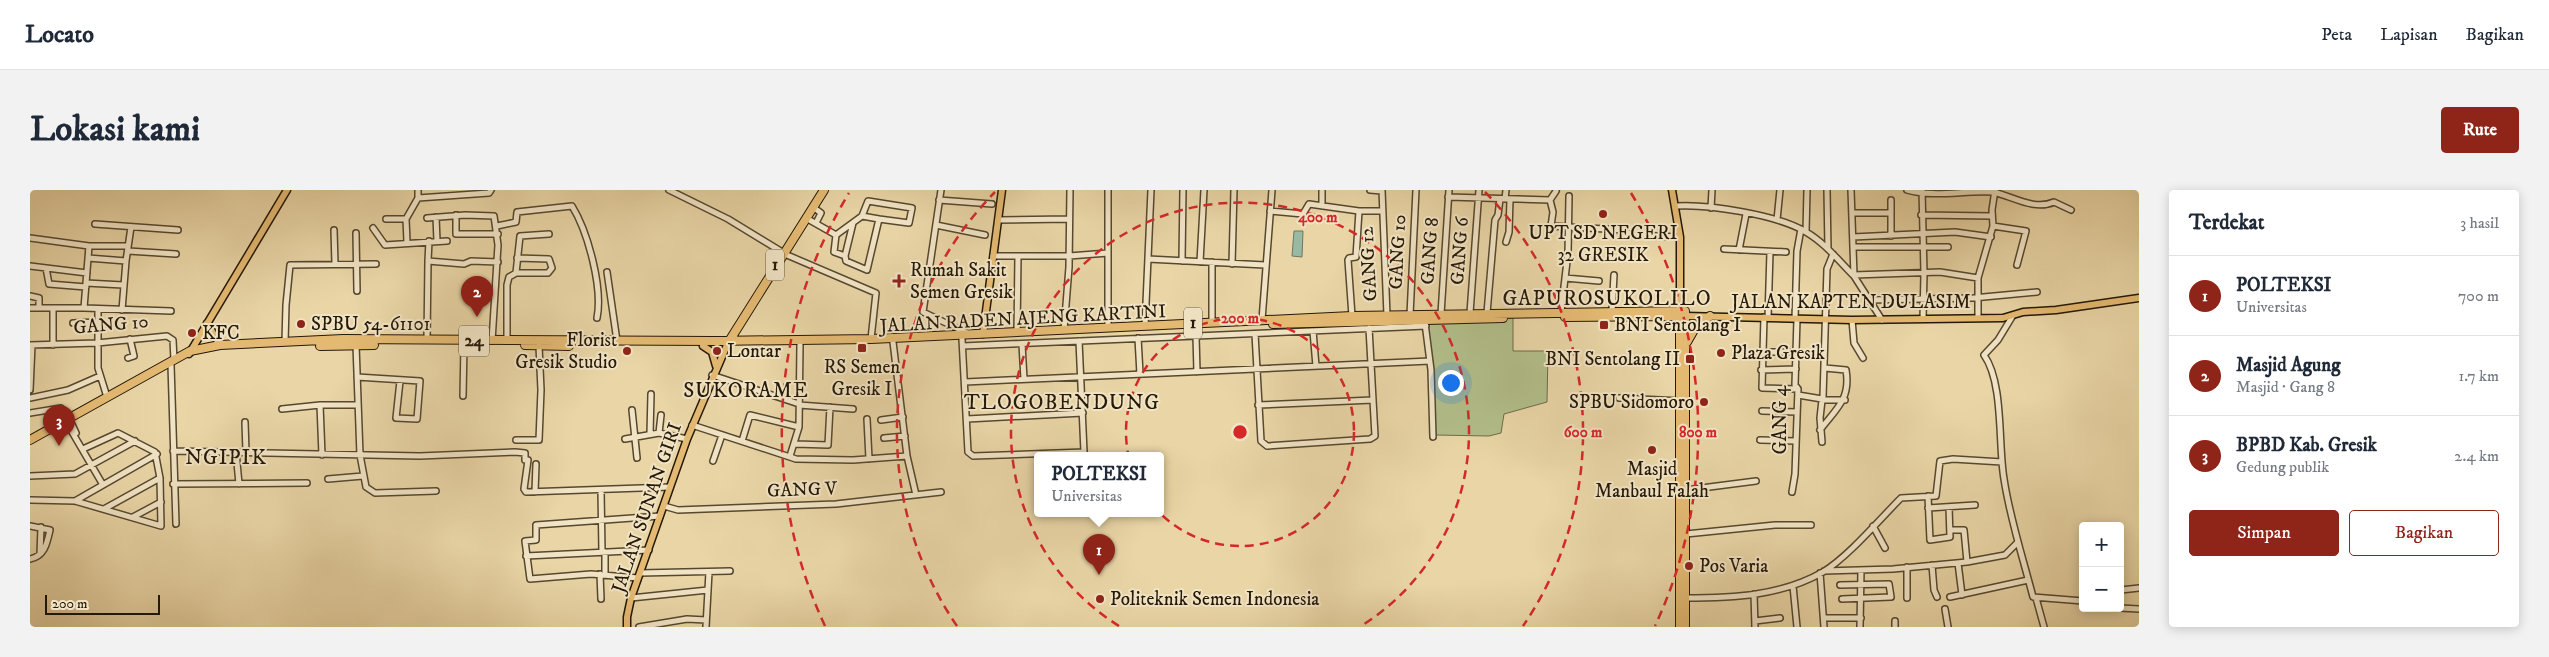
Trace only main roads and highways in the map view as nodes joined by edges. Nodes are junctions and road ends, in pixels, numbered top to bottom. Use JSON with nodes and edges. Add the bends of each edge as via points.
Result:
{"nodes":[{"id":1,"x":286,"y":190,"type":"edge"},
{"id":2,"x":824,"y":190,"type":"edge"},
{"id":3,"x":1002,"y":190,"type":"edge"},
{"id":4,"x":1672,"y":190,"type":"edge"},
{"id":5,"x":2139,"y":298,"type":"edge"},
{"id":6,"x":1684,"y":314,"type":"junction"},
{"id":7,"x":1710,"y":316,"type":"junction"},
{"id":8,"x":207,"y":323,"type":"junction"},
{"id":9,"x":1234,"y":323,"type":"junction"},
{"id":10,"x":1244,"y":323,"type":"junction"},
{"id":11,"x":983,"y":334,"type":"junction"},
{"id":12,"x":965,"y":340,"type":"junction"},
{"id":13,"x":851,"y":341,"type":"junction"},
{"id":14,"x":507,"y":343,"type":"junction"},
{"id":15,"x":728,"y":343,"type":"junction"},
{"id":16,"x":1687,"y":343,"type":"junction"},
{"id":17,"x":703,"y":346,"type":"junction"},
{"id":18,"x":221,"y":347,"type":"junction"},
{"id":19,"x":190,"y":353,"type":"junction"},
{"id":20,"x":173,"y":362,"type":"junction"},
{"id":21,"x":716,"y":367,"type":"junction"},
{"id":22,"x":69,"y":420,"type":"junction"},
{"id":23,"x":30,"y":440,"type":"edge"},
{"id":24,"x":30,"y":444,"type":"edge"},
{"id":25,"x":1683,"y":567,"type":"junction"},
{"id":26,"x":1683,"y":590,"type":"junction"},
{"id":27,"x":627,"y":627,"type":"edge"},
{"id":28,"x":1680,"y":627,"type":"edge"},
{"id":29,"x":1685,"y":627,"type":"edge"}],
"edges":[{"from":1,"to":8,"type":"main road"},
{"from":2,"to":15,"type":"highway","number":"1"},
{"from":3,"to":11,"type":"main road"},
{"from":4,"to":6,"type":"main road","via":[[1680,237]]},
{"from":5,"to":7,"type":"main road","name":"JALAN KAPTEN DULASIM","via":[[2023,312],[2012,317],[1852,320]]},
{"from":6,"to":7,"type":"main road","name":"JALAN KAPTEN DULASIM"},
{"from":6,"to":10,"type":"highway","name":"JALAN RADEN AJENG KARTINI","number":"1","via":[[1426,323]]},
{"from":6,"to":10,"type":"highway","name":"JALAN RADEN AJENG KARTINI","number":"1","via":[[1612,311],[1470,313]]},
{"from":6,"to":16,"type":"highway"},
{"from":6,"to":25,"type":"highway","via":[[1681,401]]},
{"from":7,"to":16,"type":"highway","via":[[1695,328]]},
{"from":8,"to":18,"type":"main road"},
{"from":8,"to":19,"type":"main road"},
{"from":9,"to":10,"type":"highway","name":"JALAN RADEN AJENG KARTINI","number":"1"},
{"from":9,"to":11,"type":"highway","name":"JALAN RADEN AJENG KARTINI","number":"1"},
{"from":9,"to":12,"type":"highway","name":"JALAN RADEN AJENG KARTINI","number":"1"},
{"from":11,"to":12,"type":"highway","name":"JALAN RADEN AJENG KARTINI","number":"1"},
{"from":12,"to":13,"type":"highway","name":"JALAN RADEN AJENG KARTINI","number":"1"},
{"from":12,"to":13,"type":"highway","name":"JALAN RADEN AJENG KARTINI","number":"1","via":[[871,338]]},
{"from":13,"to":15,"type":"highway","name":"JALAN RADEN AJENG KARTINI","number":"1"},
{"from":13,"to":15,"type":"highway","name":"JALAN RADEN AJENG KARTINI","number":"1"},
{"from":14,"to":15,"type":"highway","number":"24"},
{"from":14,"to":17,"type":"highway","number":"24","via":[[539,346]]},
{"from":14,"to":18,"type":"highway","number":"24"},
{"from":14,"to":18,"type":"highway","number":"24","via":[[343,339]]},
{"from":15,"to":17,"type":"highway","number":"24"},
{"from":15,"to":21,"type":"main road","name":"JALAN SUNAN GIRI"},
{"from":16,"to":25,"type":"highway"},
{"from":17,"to":21,"type":"main road","via":[[712,352]]},
{"from":18,"to":19,"type":"highway","number":"24"},
{"from":19,"to":20,"type":"highway","number":"24"},
{"from":20,"to":22,"type":"highway","number":"24"},
{"from":20,"to":22,"type":"highway","number":"24"},
{"from":21,"to":27,"type":"main road","name":"JALAN SUNAN GIRI","via":[[631,598]]},
{"from":22,"to":23,"type":"highway","number":"24"},
{"from":22,"to":24,"type":"highway","number":"24"},
{"from":25,"to":26,"type":"highway"},
{"from":26,"to":28,"type":"highway"},
{"from":26,"to":29,"type":"highway"}]}
